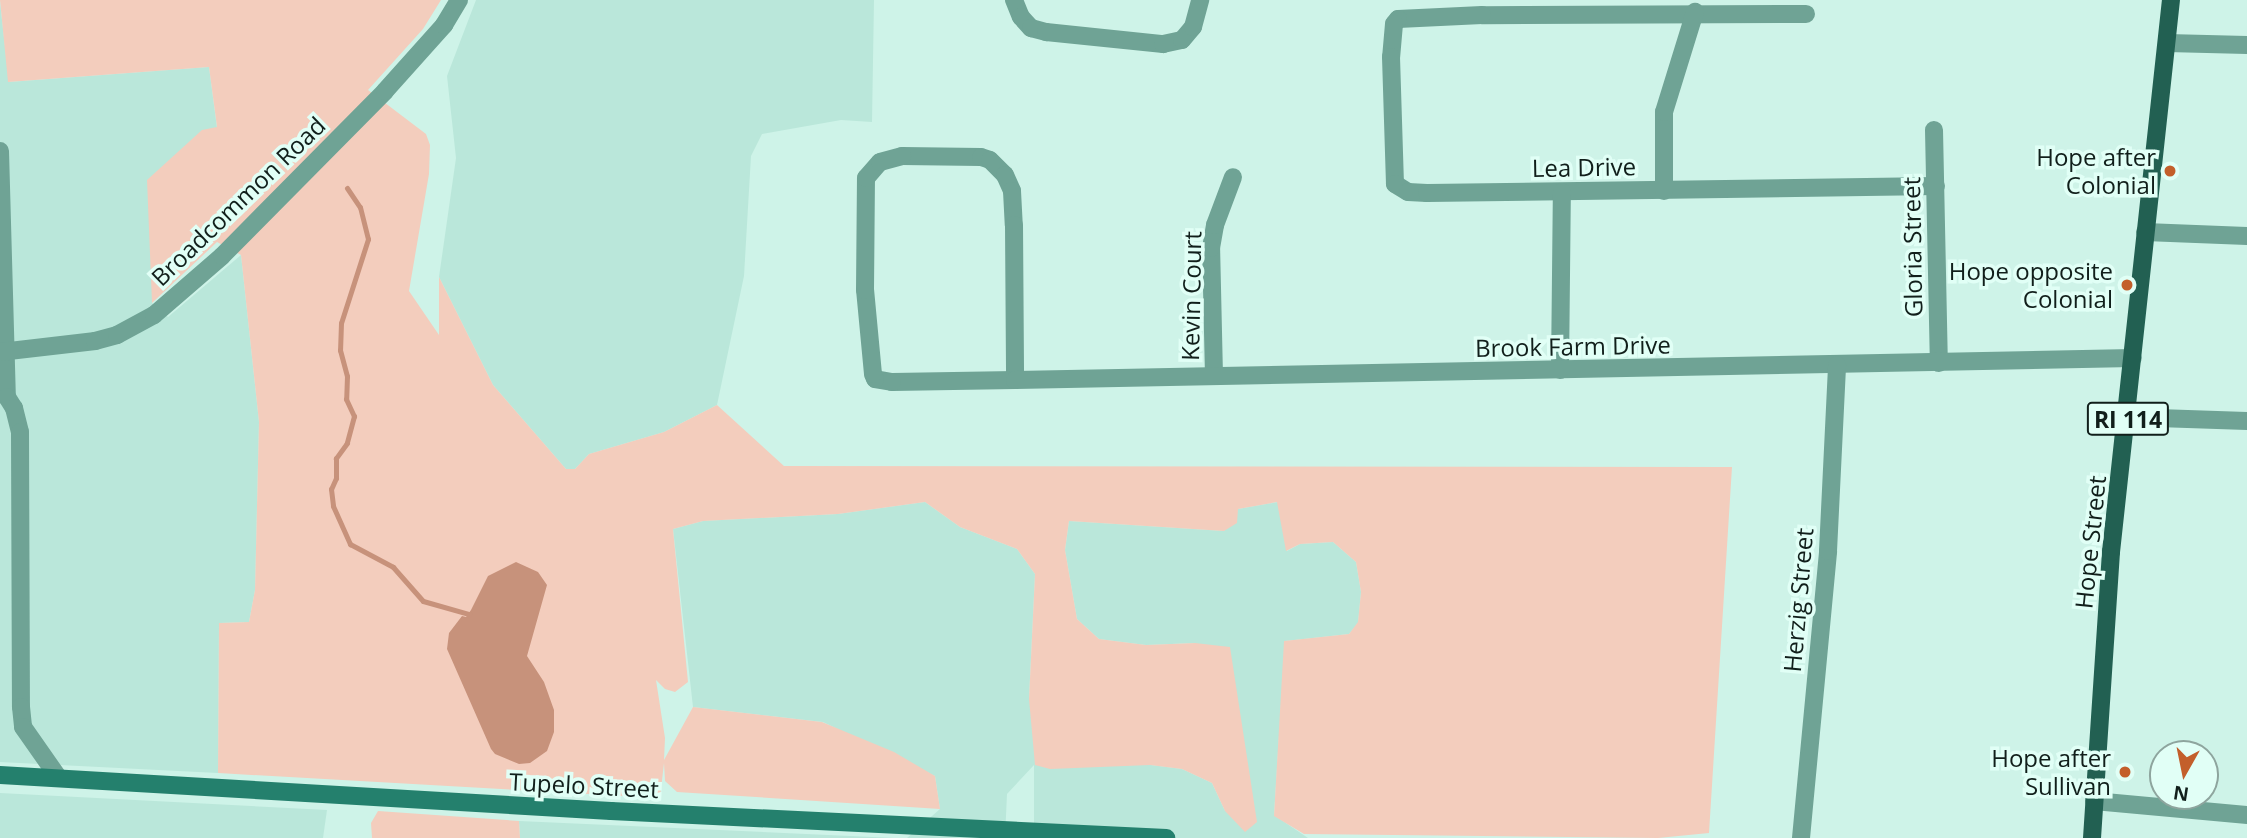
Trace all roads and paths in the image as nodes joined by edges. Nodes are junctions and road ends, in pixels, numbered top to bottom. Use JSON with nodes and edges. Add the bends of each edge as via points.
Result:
{"nodes":[{"id":1,"x":459,"y":0,"type":"edge"},
{"id":2,"x":1014,"y":0,"type":"edge"},
{"id":3,"x":1200,"y":0,"type":"edge"},
{"id":4,"x":2171,"y":0,"type":"edge"},
{"id":5,"x":1695,"y":12,"type":"junction"},
{"id":6,"x":1806,"y":14,"type":"dead end"},
{"id":7,"x":2167,"y":43,"type":"junction"},
{"id":8,"x":2247,"y":45,"type":"edge"},
{"id":9,"x":1934,"y":130,"type":"dead end"},
{"id":10,"x":0,"y":151,"type":"edge"},
{"id":11,"x":1233,"y":177,"type":"dead end"},
{"id":12,"x":1936,"y":186,"type":"junction"},
{"id":13,"x":1664,"y":191,"type":"junction"},
{"id":14,"x":1562,"y":192,"type":"junction"},
{"id":15,"x":2145,"y":232,"type":"junction"},
{"id":16,"x":2247,"y":236,"type":"edge"},
{"id":17,"x":3,"y":352,"type":"edge"},
{"id":18,"x":2133,"y":358,"type":"junction"},
{"id":19,"x":1939,"y":363,"type":"junction"},
{"id":20,"x":1837,"y":365,"type":"junction"},
{"id":21,"x":1560,"y":370,"type":"junction"},
{"id":22,"x":1214,"y":376,"type":"junction"},
{"id":23,"x":1015,"y":380,"type":"junction"},
{"id":24,"x":4,"y":403,"type":"edge"},
{"id":25,"x":2128,"y":417,"type":"junction"},
{"id":26,"x":2247,"y":421,"type":"edge"},
{"id":27,"x":0,"y":775,"type":"edge"},
{"id":28,"x":58,"y":777,"type":"junction"},
{"id":29,"x":2094,"y":801,"type":"junction"},
{"id":30,"x":2247,"y":815,"type":"edge"},
{"id":31,"x":1166,"y":838,"type":"edge"},
{"id":32,"x":1801,"y":838,"type":"edge"},
{"id":33,"x":2092,"y":838,"type":"edge"}],
"edges":[{"from":1,"to":17,"type":"street","name":"Broadcommon Road","via":[[435,35],[376,100],[222,256],[154,315],[95,341]]},
{"from":2,"to":3,"type":"street","via":[[1031,28],[1164,44],[1182,40],[1193,27]]},
{"from":4,"to":7,"type":"main road","name":"Hope Street","number":"RI 114"},
{"from":5,"to":6,"type":"street"},
{"from":5,"to":13,"type":"street","via":[[1664,112]]},
{"from":5,"to":14,"type":"street","name":"Lea Drive","via":[[1406,17],[1394,24],[1395,184],[1408,192],[1427,193]]},
{"from":7,"to":8,"type":"street"},
{"from":7,"to":15,"type":"main road","name":"Hope Street","number":"RI 114"},
{"from":9,"to":12,"type":"street","name":"Gloria Street"},
{"from":10,"to":17,"type":"street"},
{"from":11,"to":22,"type":"street","name":"Kevin Court","via":[[1211,248]]},
{"from":12,"to":13,"type":"street","name":"Lea Drive"},
{"from":12,"to":19,"type":"street","name":"Gloria Street"},
{"from":13,"to":14,"type":"street","name":"Lea Drive"},
{"from":14,"to":21,"type":"street"},
{"from":15,"to":16,"type":"street"},
{"from":15,"to":18,"type":"main road","name":"Hope Street","number":"RI 114"},
{"from":17,"to":24,"type":"street"},
{"from":18,"to":19,"type":"street","name":"Brook Farm Drive"},
{"from":18,"to":25,"type":"main road","name":"Hope Street","number":"RI 114"},
{"from":19,"to":20,"type":"street","name":"Brook Farm Drive"},
{"from":20,"to":21,"type":"street","name":"Brook Farm Drive"},
{"from":20,"to":32,"type":"street","name":"Herzig Street","via":[[1828,551]]},
{"from":21,"to":22,"type":"street","name":"Brook Farm Drive"},
{"from":22,"to":23,"type":"street","name":"Brook Farm Drive"},
{"from":23,"to":23,"type":"street","name":"Brook Farm Drive","via":[[876,379],[870,364],[865,290],[866,186],[871,170],[880,162],[902,156],[974,156],[990,160],[1005,175],[1012,191],[1014,225]]},
{"from":24,"to":28,"type":"street","via":[[14,408],[19,432],[23,727]]},
{"from":25,"to":26,"type":"street"},
{"from":25,"to":29,"type":"main road","name":"Hope Street","number":"RI 114","via":[[2111,552]]},
{"from":27,"to":28,"type":"main road","name":"Tupelo Street"},
{"from":28,"to":31,"type":"main road","name":"Tupelo Street","via":[[516,806]]},
{"from":29,"to":30,"type":"street"},
{"from":29,"to":33,"type":"main road","name":"Hope Street","number":"RI 114"}]}
